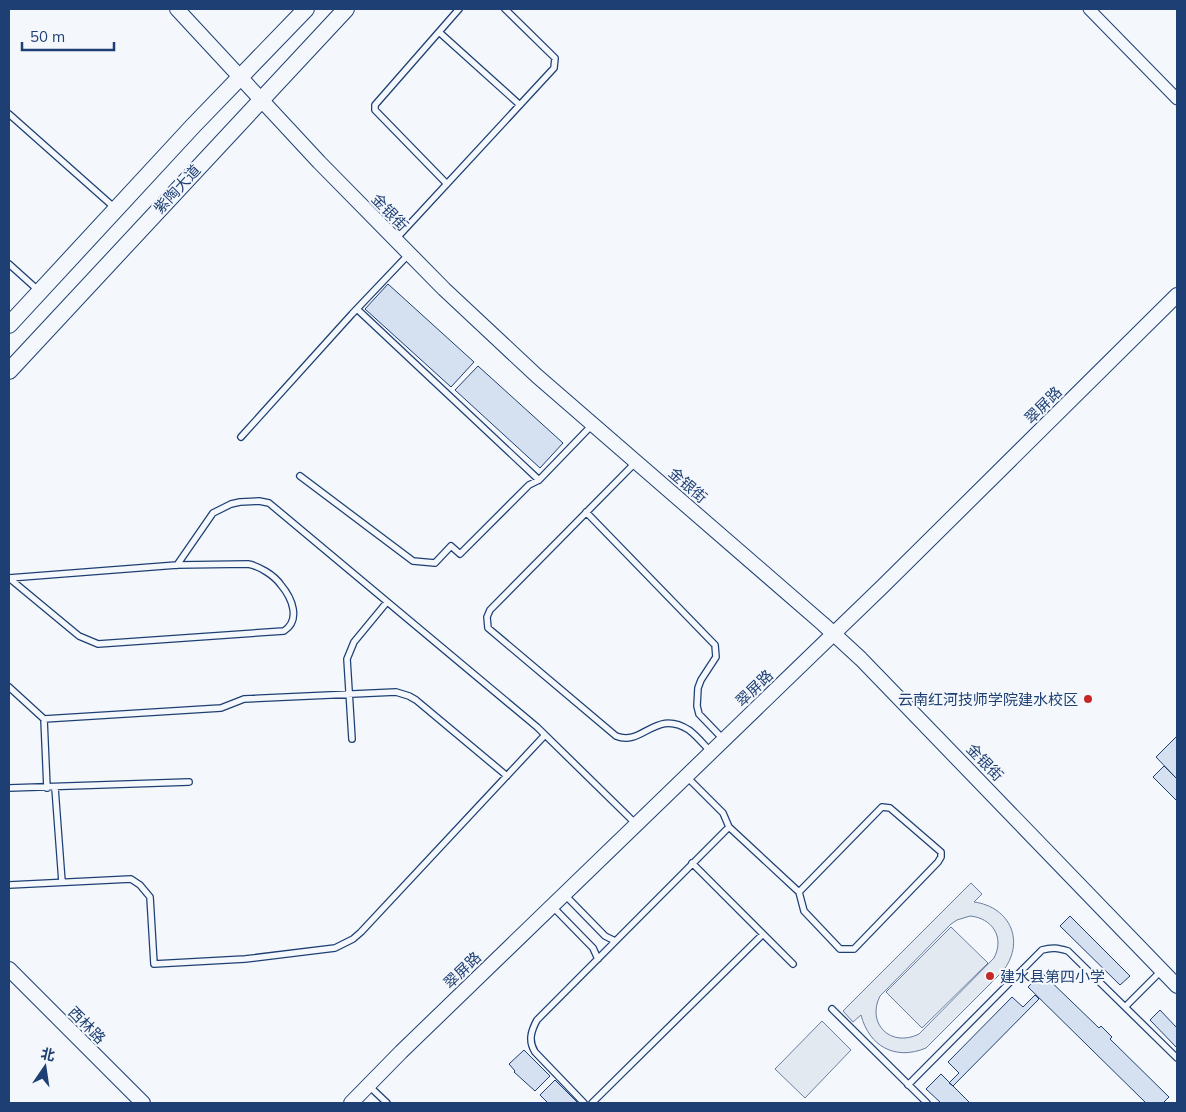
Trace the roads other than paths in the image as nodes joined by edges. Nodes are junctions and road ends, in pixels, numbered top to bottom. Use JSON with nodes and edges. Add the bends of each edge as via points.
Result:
{"nodes":[{"id":1,"x":177,"y":9,"type":"edge"},
{"id":2,"x":306,"y":9,"type":"edge"},
{"id":3,"x":346,"y":9,"type":"edge"},
{"id":4,"x":458,"y":9,"type":"edge"},
{"id":5,"x":505,"y":9,"type":"edge"},
{"id":6,"x":1089,"y":9,"type":"edge"},
{"id":7,"x":439,"y":32,"type":"junction"},
{"id":8,"x":240,"y":77,"type":"junction"},
{"id":9,"x":261,"y":99,"type":"junction"},
{"id":10,"x":1177,"y":100,"type":"edge"},
{"id":11,"x":520,"y":105,"type":"junction"},
{"id":12,"x":9,"y":114,"type":"edge"},
{"id":13,"x":447,"y":184,"type":"junction"},
{"id":14,"x":116,"y":209,"type":"junction"},
{"id":15,"x":395,"y":240,"type":"junction"},
{"id":16,"x":409,"y":254,"type":"junction"},
{"id":17,"x":9,"y":264,"type":"edge"},
{"id":18,"x":40,"y":291,"type":"junction"},
{"id":19,"x":1177,"y":295,"type":"edge"},
{"id":20,"x":356,"y":309,"type":"junction"},
{"id":21,"x":9,"y":325,"type":"edge"},
{"id":22,"x":9,"y":372,"type":"edge"},
{"id":23,"x":593,"y":424,"type":"junction"},
{"id":24,"x":241,"y":437,"type":"dead end"},
{"id":25,"x":636,"y":462,"type":"junction"},
{"id":26,"x":300,"y":476,"type":"dead end"},
{"id":27,"x":539,"y":480,"type":"junction"},
{"id":28,"x":586,"y":512,"type":"junction"},
{"id":29,"x":177,"y":565,"type":"junction"},
{"id":30,"x":387,"y":602,"type":"junction"},
{"id":31,"x":834,"y":634,"type":"junction"},
{"id":32,"x":9,"y":687,"type":"edge"},
{"id":33,"x":349,"y":694,"type":"junction"},
{"id":34,"x":44,"y":719,"type":"junction"},
{"id":35,"x":545,"y":735,"type":"junction"},
{"id":36,"x":352,"y":739,"type":"dead end"},
{"id":37,"x":724,"y":740,"type":"junction"},
{"id":38,"x":711,"y":752,"type":"junction"},
{"id":39,"x":507,"y":776,"type":"junction"},
{"id":40,"x":686,"y":776,"type":"junction"},
{"id":41,"x":189,"y":782,"type":"dead end"},
{"id":42,"x":9,"y":788,"type":"edge"},
{"id":43,"x":47,"y":788,"type":"junction"},
{"id":44,"x":55,"y":788,"type":"junction"},
{"id":45,"x":636,"y":824,"type":"junction"},
{"id":46,"x":730,"y":827,"type":"junction"},
{"id":47,"x":692,"y":864,"type":"junction"},
{"id":48,"x":62,"y":882,"type":"junction"},
{"id":49,"x":9,"y":885,"type":"edge"},
{"id":50,"x":799,"y":892,"type":"junction"},
{"id":51,"x":564,"y":894,"type":"junction"},
{"id":52,"x":552,"y":906,"type":"junction"},
{"id":53,"x":763,"y":934,"type":"junction"},
{"id":54,"x":615,"y":941,"type":"junction"},
{"id":55,"x":598,"y":959,"type":"junction"},
{"id":56,"x":793,"y":964,"type":"dead end"},
{"id":57,"x":9,"y":969,"type":"edge"},
{"id":58,"x":1162,"y":970,"type":"junction"},
{"id":59,"x":1177,"y":986,"type":"edge"},
{"id":60,"x":1125,"y":1007,"type":"junction"},
{"id":61,"x":832,"y":1009,"type":"dead end"},
{"id":62,"x":1177,"y":1058,"type":"edge"},
{"id":63,"x":368,"y":1085,"type":"junction"},
{"id":64,"x":908,"y":1085,"type":"junction"},
{"id":65,"x":143,"y":1103,"type":"edge"},
{"id":66,"x":351,"y":1103,"type":"edge"},
{"id":67,"x":387,"y":1103,"type":"edge"},
{"id":68,"x":584,"y":1103,"type":"edge"},
{"id":69,"x":592,"y":1103,"type":"edge"},
{"id":70,"x":927,"y":1103,"type":"edge"}],
"edges":[{"from":1,"to":8,"type":"street","name":"金银街"},
{"from":2,"to":8,"type":"main road","name":"紫陶大道"},
{"from":3,"to":9,"type":"main road","name":"紫陶大道"},
{"from":4,"to":7,"type":"lane"},
{"from":5,"to":11,"type":"lane","via":[[555,58],[554,68]]},
{"from":6,"to":10,"type":"street"},
{"from":7,"to":11,"type":"lane"},
{"from":7,"to":13,"type":"lane","via":[[375,110]]},
{"from":8,"to":9,"type":"street","name":"金银街"},
{"from":8,"to":14,"type":"main road","name":"紫陶大道"},
{"from":9,"to":15,"type":"street","name":"金银街"},
{"from":9,"to":22,"type":"main road","name":"紫陶大道"},
{"from":11,"to":13,"type":"lane"},
{"from":12,"to":14,"type":"lane"},
{"from":13,"to":15,"type":"lane"},
{"from":14,"to":18,"type":"main road","name":"紫陶大道"},
{"from":15,"to":16,"type":"street","name":"金银街"},
{"from":16,"to":20,"type":"lane"},
{"from":16,"to":23,"type":"street","name":"金银街","via":[[512,354]]},
{"from":17,"to":18,"type":"lane"},
{"from":18,"to":21,"type":"main road","name":"紫陶大道"},
{"from":19,"to":31,"type":"street","name":"翠屏路"},
{"from":20,"to":24,"type":"lane"},
{"from":20,"to":27,"type":"lane"},
{"from":23,"to":25,"type":"street","name":"金银街"},
{"from":23,"to":27,"type":"lane"},
{"from":25,"to":28,"type":"lane"},
{"from":25,"to":31,"type":"street","name":"金银街"},
{"from":26,"to":27,"type":"lane","via":[[413,561],[429,564],[451,546],[460,554],[529,484]]},
{"from":28,"to":37,"type":"lane","via":[[715,645],[716,657],[701,680],[697,706],[699,714]]},
{"from":28,"to":38,"type":"lane","via":[[490,610],[488,628],[616,736],[634,737],[658,724],[677,725],[690,731]]},
{"from":29,"to":29,"type":"lane","via":[[38,575],[9,578],[79,636],[98,644],[284,631],[291,624],[294,612],[288,595],[281,584],[260,568],[248,564]]},
{"from":29,"to":30,"type":"lane","via":[[213,513],[240,502],[259,501],[269,503]]},
{"from":30,"to":33,"type":"lane","via":[[354,642],[349,653]]},
{"from":30,"to":35,"type":"lane"},
{"from":31,"to":37,"type":"street","name":"翠屏路"},
{"from":31,"to":58,"type":"street","name":"金银街","via":[[894,691]]},
{"from":32,"to":34,"type":"lane"},
{"from":33,"to":34,"type":"lane","via":[[244,699],[221,708]]},
{"from":33,"to":36,"type":"lane"},
{"from":33,"to":39,"type":"lane","via":[[396,692],[409,696]]},
{"from":34,"to":43,"type":"lane"},
{"from":35,"to":39,"type":"lane"},
{"from":35,"to":45,"type":"lane"},
{"from":37,"to":38,"type":"street","name":"翠屏路"},
{"from":38,"to":40,"type":"street","name":"翠屏路"},
{"from":39,"to":48,"type":"lane","via":[[361,932],[334,948],[245,959],[154,964],[150,897],[140,885],[130,879]]},
{"from":40,"to":45,"type":"street","name":"翠屏路"},
{"from":40,"to":46,"type":"lane","via":[[723,813]]},
{"from":41,"to":44,"type":"lane"},
{"from":42,"to":43,"type":"lane"},
{"from":43,"to":44,"type":"lane"},
{"from":44,"to":48,"type":"lane"},
{"from":45,"to":51,"type":"street","name":"翠屏路"},
{"from":46,"to":47,"type":"lane"},
{"from":46,"to":50,"type":"lane"},
{"from":47,"to":53,"type":"lane"},
{"from":47,"to":54,"type":"lane"},
{"from":48,"to":49,"type":"lane"},
{"from":50,"to":50,"type":"lane","via":[[882,807],[890,808],[941,852],[938,862],[854,949],[840,949],[810,918],[804,911]]},
{"from":51,"to":52,"type":"street","name":"翠屏路"},
{"from":51,"to":54,"type":"lane","via":[[605,936]]},
{"from":52,"to":55,"type":"lane","via":[[593,948]]},
{"from":52,"to":63,"type":"street","name":"翠屏路"},
{"from":53,"to":56,"type":"lane"},
{"from":53,"to":69,"type":"lane"},
{"from":54,"to":55,"type":"lane"},
{"from":55,"to":68,"type":"lane","via":[[537,1020],[530,1040],[535,1052]]},
{"from":57,"to":65,"type":"street","name":"西林路"},
{"from":58,"to":59,"type":"street","name":"金银街"},
{"from":58,"to":60,"type":"lane"},
{"from":60,"to":62,"type":"lane"},
{"from":60,"to":64,"type":"lane","via":[[1068,951],[1056,948],[1042,950]]},
{"from":61,"to":64,"type":"lane"},
{"from":63,"to":66,"type":"street","name":"翠屏路"},
{"from":63,"to":67,"type":"lane"},
{"from":64,"to":70,"type":"lane"}]}
